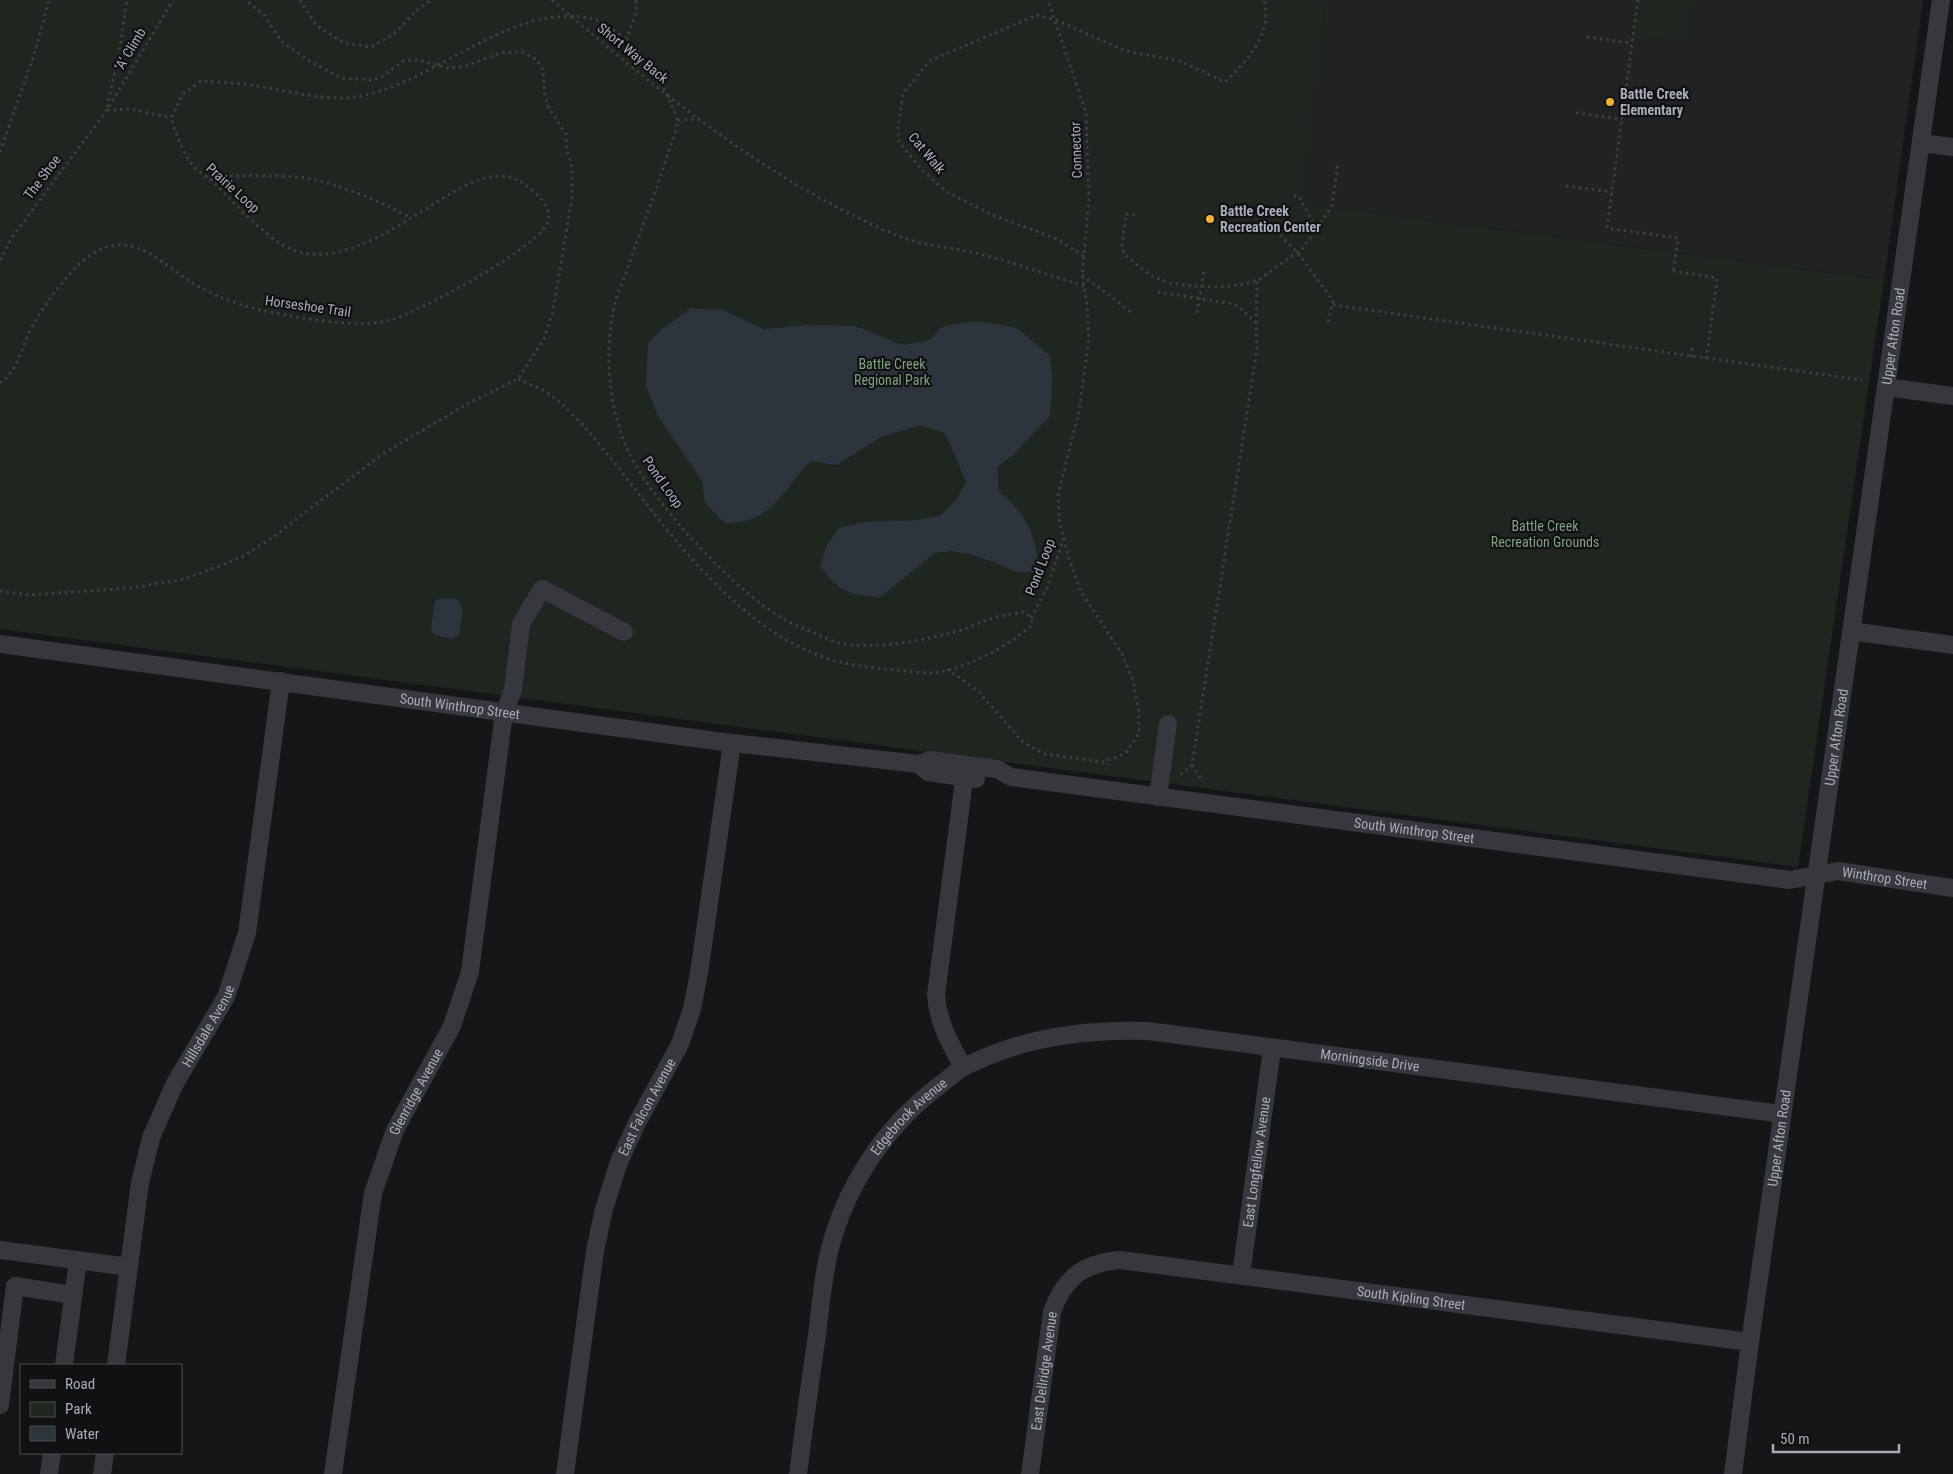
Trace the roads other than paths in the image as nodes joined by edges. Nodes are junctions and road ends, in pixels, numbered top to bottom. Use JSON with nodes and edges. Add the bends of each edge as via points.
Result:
{"nodes":[{"id":1,"x":1941,"y":0,"type":"edge"},
{"id":2,"x":1921,"y":143,"type":"junction"},
{"id":3,"x":1953,"y":148,"type":"edge"},
{"id":4,"x":1886,"y":387,"type":"junction"},
{"id":5,"x":1953,"y":396,"type":"edge"},
{"id":6,"x":624,"y":632,"type":"dead end"},
{"id":7,"x":1851,"y":632,"type":"junction"},
{"id":8,"x":0,"y":644,"type":"edge"},
{"id":9,"x":1953,"y":645,"type":"edge"},
{"id":10,"x":281,"y":681,"type":"junction"},
{"id":11,"x":504,"y":713,"type":"junction"},
{"id":12,"x":1168,"y":724,"type":"dead end"},
{"id":13,"x":732,"y":743,"type":"junction"},
{"id":14,"x":965,"y":771,"type":"junction"},
{"id":15,"x":1158,"y":797,"type":"junction"},
{"id":16,"x":1817,"y":877,"type":"junction"},
{"id":17,"x":1953,"y":888,"type":"edge"},
{"id":18,"x":1272,"y":1049,"type":"junction"},
{"id":19,"x":963,"y":1067,"type":"junction"},
{"id":20,"x":1782,"y":1114,"type":"junction"},
{"id":21,"x":0,"y":1250,"type":"edge"},
{"id":22,"x":78,"y":1260,"type":"junction"},
{"id":23,"x":129,"y":1267,"type":"junction"},
{"id":24,"x":1075,"y":1275,"type":"joint"},
{"id":25,"x":1241,"y":1275,"type":"junction"},
{"id":26,"x":73,"y":1295,"type":"junction"},
{"id":27,"x":1750,"y":1342,"type":"junction"},
{"id":28,"x":64,"y":1364,"type":"edge"},
{"id":29,"x":116,"y":1364,"type":"edge"},
{"id":30,"x":0,"y":1405,"type":"edge"},
{"id":31,"x":52,"y":1454,"type":"edge"},
{"id":32,"x":105,"y":1454,"type":"edge"},
{"id":33,"x":49,"y":1474,"type":"edge"},
{"id":34,"x":102,"y":1474,"type":"edge"},
{"id":35,"x":333,"y":1474,"type":"edge"},
{"id":36,"x":565,"y":1474,"type":"edge"},
{"id":37,"x":798,"y":1474,"type":"edge"},
{"id":38,"x":1030,"y":1474,"type":"edge"},
{"id":39,"x":1734,"y":1474,"type":"edge"}],
"edges":[{"from":1,"to":2,"type":"street","name":"Upper Afton Road"},
{"from":2,"to":3,"type":"street"},
{"from":2,"to":4,"type":"street","name":"Upper Afton Road"},
{"from":4,"to":5,"type":"street"},
{"from":4,"to":7,"type":"street","name":"Upper Afton Road"},
{"from":6,"to":11,"type":"street","name":"Glenridge Avenue","via":[[542,588],[521,624],[513,690]]},
{"from":7,"to":9,"type":"street"},
{"from":7,"to":16,"type":"street","name":"Upper Afton Road"},
{"from":8,"to":10,"type":"street","name":"South Winthrop Street"},
{"from":10,"to":11,"type":"street","name":"South Winthrop Street"},
{"from":10,"to":23,"type":"street","name":"Hillsdale Avenue","via":[[250,914],[241,956],[220,1008],[174,1085],[156,1123],[140,1183]]},
{"from":11,"to":13,"type":"street","name":"South Winthrop Street"},
{"from":11,"to":35,"type":"street","name":"Glenridge Avenue","via":[[470,972],[452,1026],[395,1130],[373,1193]]},
{"from":12,"to":15,"type":"street"},
{"from":13,"to":14,"type":"street","name":"South Winthrop Street","via":[[919,764],[930,760]]},
{"from":13,"to":36,"type":"street","name":"East Falcon Avenue","via":[[692,1009],[674,1059],[619,1162],[604,1208],[595,1250]]},
{"from":14,"to":15,"type":"street","name":"South Winthrop Street","via":[[997,769],[1011,777]]},
{"from":14,"to":19,"type":"street","via":[[936,996],[944,1033]]},
{"from":15,"to":16,"type":"street","name":"South Winthrop Street","via":[[1790,880]]},
{"from":16,"to":17,"type":"street","name":"Winthrop Street","via":[[1838,871]]},
{"from":16,"to":20,"type":"street","name":"Upper Afton Road"},
{"from":18,"to":19,"type":"street","name":"Morningside Drive","via":[[1148,1031],[1107,1030],[1070,1033],[1034,1041]]},
{"from":18,"to":20,"type":"street","name":"Morningside Drive"},
{"from":18,"to":25,"type":"street","name":"East Longfellow Avenue"},
{"from":19,"to":37,"type":"street","name":"Edgebrook Avenue","via":[[926,1095],[894,1127],[857,1180],[842,1214],[824,1281]]},
{"from":20,"to":27,"type":"street","name":"Upper Afton Road"},
{"from":21,"to":22,"type":"street"},
{"from":22,"to":23,"type":"street"},
{"from":22,"to":26,"type":"street"},
{"from":23,"to":29,"type":"street","name":"Hillsdale Avenue"},
{"from":24,"to":25,"type":"street","name":"South Kipling Street","via":[[1101,1261],[1120,1260]]},
{"from":24,"to":38,"type":"street","name":"East Dellridge Avenue","via":[[1063,1288],[1052,1312]]},
{"from":25,"to":27,"type":"street","name":"South Kipling Street"},
{"from":26,"to":28,"type":"street"},
{"from":26,"to":30,"type":"street","via":[[15,1286]]},
{"from":27,"to":39,"type":"street","name":"Upper Afton Road"},
{"from":31,"to":33,"type":"street"},
{"from":32,"to":34,"type":"street"}]}
